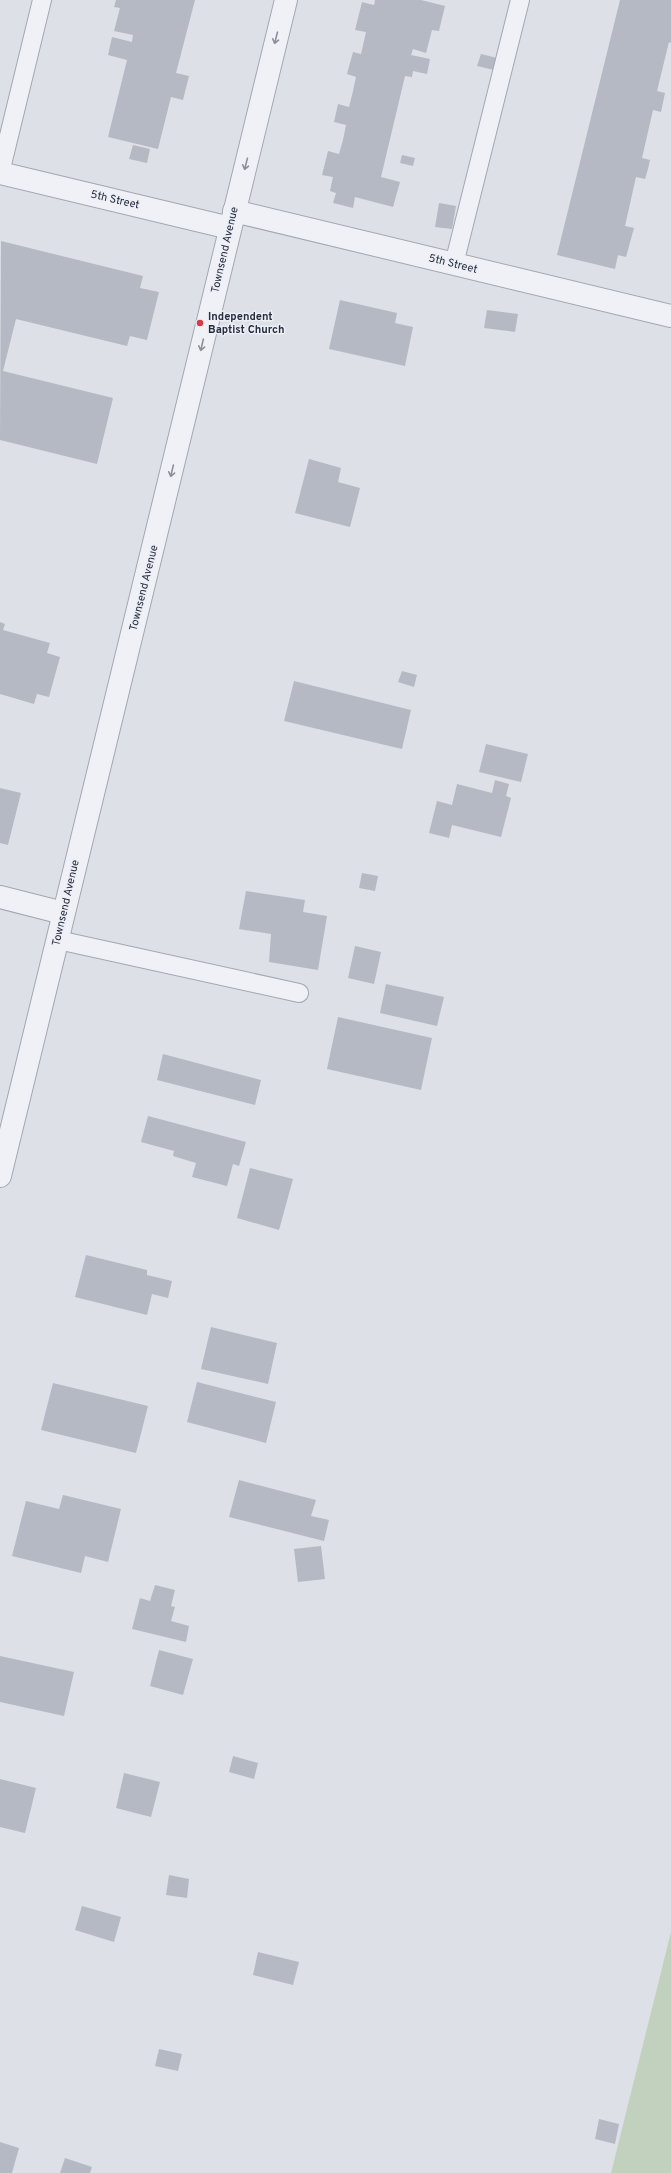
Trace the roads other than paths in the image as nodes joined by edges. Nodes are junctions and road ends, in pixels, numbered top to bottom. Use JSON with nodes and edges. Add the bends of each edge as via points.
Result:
{"nodes":[{"id":1,"x":42,"y":0,"type":"edge"},
{"id":2,"x":286,"y":0,"type":"edge"},
{"id":3,"x":520,"y":0,"type":"edge"},
{"id":4,"x":0,"y":173,"type":"edge"},
{"id":5,"x":232,"y":219,"type":"junction"},
{"id":6,"x":454,"y":264,"type":"junction"},
{"id":7,"x":671,"y":316,"type":"edge"},
{"id":8,"x":0,"y":897,"type":"edge"},
{"id":9,"x":63,"y":913,"type":"junction"},
{"id":10,"x":58,"y":940,"type":"junction"},
{"id":11,"x":299,"y":993,"type":"dead end"},
{"id":12,"x":0,"y":1176,"type":"edge"}],
"edges":[{"from":1,"to":4,"type":"lane"},
{"from":2,"to":5,"type":"street","name":"Townsend Avenue","one_way":true},
{"from":3,"to":6,"type":"lane"},
{"from":4,"to":5,"type":"street","name":"5th Street"},
{"from":5,"to":6,"type":"street","name":"5th Street"},
{"from":5,"to":9,"type":"street","name":"Townsend Avenue","one_way":true},
{"from":6,"to":7,"type":"street","name":"5th Street"},
{"from":8,"to":9,"type":"street"},
{"from":9,"to":10,"type":"street","name":"Townsend Avenue"},
{"from":10,"to":11,"type":"lane"},
{"from":10,"to":12,"type":"street","name":"Townsend Avenue"}]}
